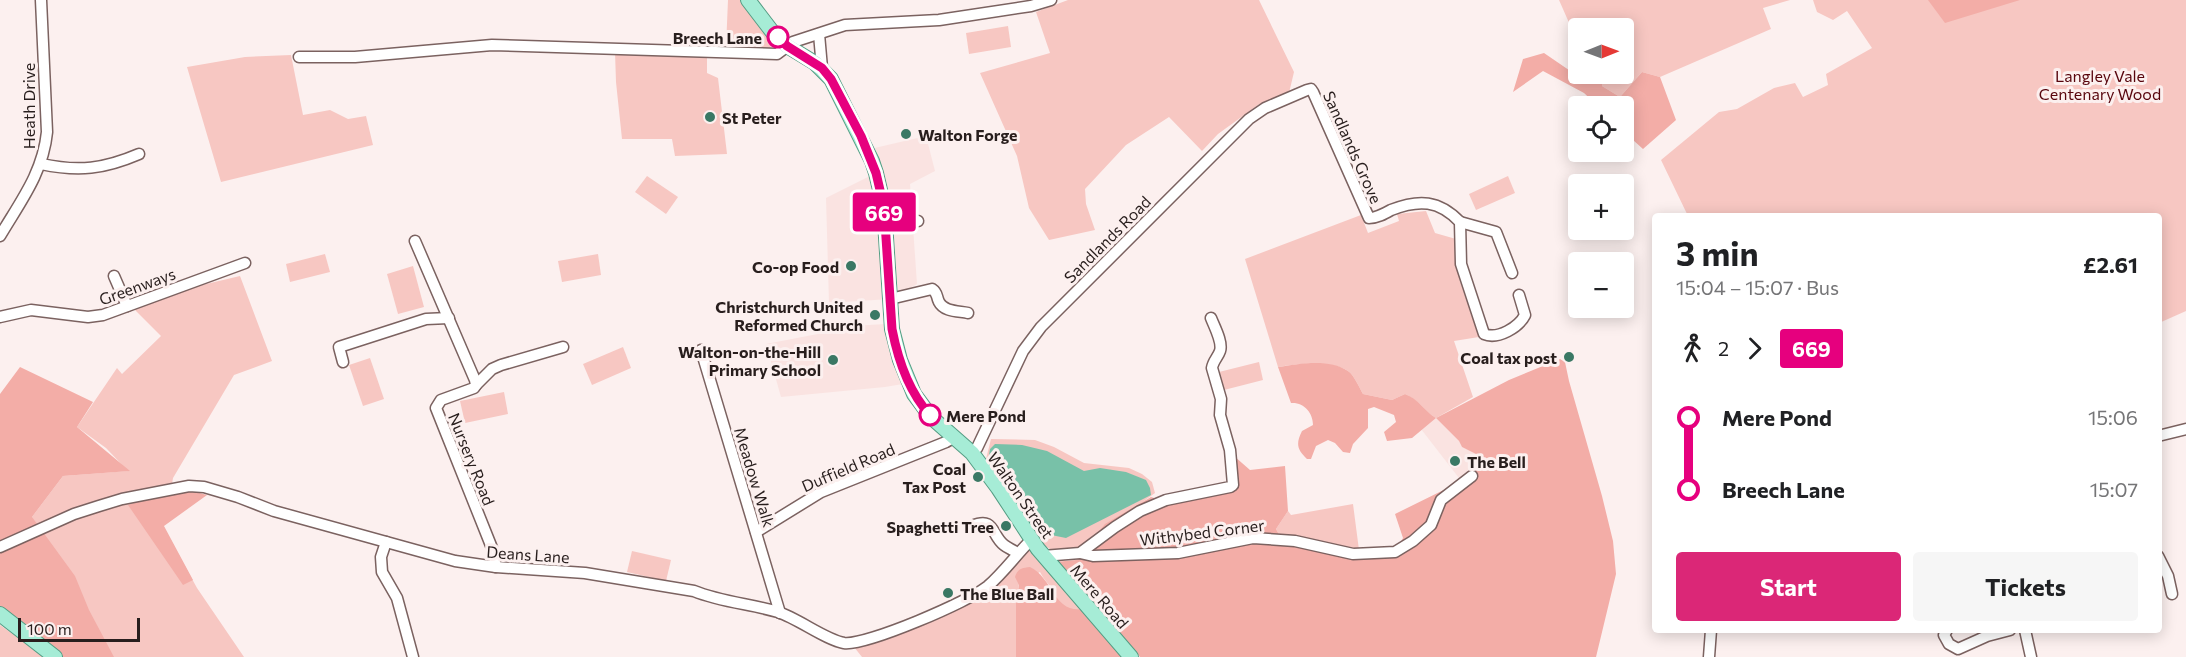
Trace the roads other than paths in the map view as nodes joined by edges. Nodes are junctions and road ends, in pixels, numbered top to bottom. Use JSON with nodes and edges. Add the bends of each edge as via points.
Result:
{"nodes":[{"id":1,"x":42,"y":0,"type":"edge"},
{"id":2,"x":748,"y":0,"type":"edge"},
{"id":3,"x":1051,"y":0,"type":"edge"},
{"id":4,"x":819,"y":34,"type":"junction"},
{"id":5,"x":787,"y":46,"type":"junction"},
{"id":6,"x":299,"y":57,"type":"dead end"},
{"id":7,"x":822,"y":68,"type":"junction"},
{"id":8,"x":1311,"y":89,"type":"joint"},
{"id":9,"x":139,"y":154,"type":"dead end"},
{"id":10,"x":41,"y":164,"type":"junction"},
{"id":11,"x":918,"y":221,"type":"dead end"},
{"id":12,"x":1460,"y":222,"type":"junction"},
{"id":13,"x":885,"y":224,"type":"junction"},
{"id":14,"x":1,"y":231,"type":"edge"},
{"id":15,"x":415,"y":241,"type":"dead end"},
{"id":16,"x":245,"y":263,"type":"dead end"},
{"id":17,"x":1512,"y":273,"type":"dead end"},
{"id":18,"x":114,"y":276,"type":"dead end"},
{"id":19,"x":1519,"y":295,"type":"dead end"},
{"id":20,"x":890,"y":299,"type":"junction"},
{"id":21,"x":127,"y":306,"type":"junction"},
{"id":22,"x":969,"y":313,"type":"dead end"},
{"id":23,"x":0,"y":317,"type":"edge"},
{"id":24,"x":450,"y":318,"type":"junction"},
{"id":25,"x":1211,"y":318,"type":"dead end"},
{"id":26,"x":563,"y":347,"type":"dead end"},
{"id":27,"x":701,"y":350,"type":"dead end"},
{"id":28,"x":343,"y":362,"type":"dead end"},
{"id":29,"x":476,"y":385,"type":"junction"},
{"id":30,"x":2186,"y":429,"type":"edge"},
{"id":31,"x":2162,"y":435,"type":"edge"},
{"id":32,"x":955,"y":437,"type":"junction"},
{"id":33,"x":972,"y":453,"type":"junction"},
{"id":34,"x":1472,"y":476,"type":"dead end"},
{"id":35,"x":972,"y":526,"type":"dead end"},
{"id":36,"x":756,"y":532,"type":"junction"},
{"id":37,"x":1031,"y":540,"type":"junction"},
{"id":38,"x":386,"y":542,"type":"junction"},
{"id":39,"x":0,"y":547,"type":"edge"},
{"id":40,"x":1017,"y":553,"type":"junction"},
{"id":41,"x":1080,"y":554,"type":"junction"},
{"id":42,"x":1043,"y":556,"type":"junction"},
{"id":43,"x":2162,"y":564,"type":"edge"},
{"id":44,"x":496,"y":567,"type":"junction"},
{"id":45,"x":2172,"y":594,"type":"dead end"},
{"id":46,"x":780,"y":613,"type":"junction"},
{"id":47,"x":0,"y":614,"type":"edge"},
{"id":48,"x":1711,"y":633,"type":"edge"},
{"id":49,"x":1945,"y":633,"type":"edge"},
{"id":50,"x":1984,"y":633,"type":"edge"},
{"id":51,"x":2026,"y":633,"type":"edge"},
{"id":52,"x":55,"y":657,"type":"edge"},
{"id":53,"x":413,"y":657,"type":"edge"},
{"id":54,"x":1131,"y":657,"type":"edge"},
{"id":55,"x":1708,"y":657,"type":"edge"},
{"id":56,"x":2031,"y":657,"type":"edge"}],
"edges":[{"from":1,"to":10,"type":"street","name":"Heath Drive","via":[[47,132]]},
{"from":2,"to":5,"type":"main road","name":"Walton Street"},
{"from":3,"to":4,"type":"street","via":[[939,20],[845,25]]},
{"from":4,"to":5,"type":"street"},
{"from":4,"to":7,"type":"street"},
{"from":5,"to":6,"type":"street","via":[[777,54],[484,45],[355,57]]},
{"from":5,"to":7,"type":"main road","name":"Walton Street"},
{"from":7,"to":13,"type":"main road","name":"Walton Street","via":[[861,136],[876,173]]},
{"from":8,"to":12,"type":"street","name":"Sandlands Grove","via":[[1367,216],[1372,219],[1420,203],[1450,211]]},
{"from":8,"to":33,"type":"street","name":"Sandlands Road","via":[[1249,119],[1041,327],[1023,351]]},
{"from":9,"to":10,"type":"street","via":[[83,169]]},
{"from":10,"to":14,"type":"street","name":"Heath Drive"},
{"from":11,"to":13,"type":"street"},
{"from":12,"to":17,"type":"street","via":[[1496,232]]},
{"from":12,"to":19,"type":"street","via":[[1463,274],[1484,334],[1491,336],[1512,329],[1523,319]]},
{"from":13,"to":20,"type":"main road","name":"Walton Street"},
{"from":15,"to":24,"type":"street"},
{"from":16,"to":21,"type":"street","name":"Greenways"},
{"from":18,"to":21,"type":"street"},
{"from":20,"to":22,"type":"street","via":[[932,289],[945,309]]},
{"from":20,"to":32,"type":"main road","name":"Walton Street","via":[[892,329],[907,380],[921,405]]},
{"from":21,"to":23,"type":"street","name":"Greenways","via":[[88,317],[31,310]]},
{"from":24,"to":28,"type":"street","via":[[426,319],[339,348]]},
{"from":24,"to":29,"type":"street"},
{"from":25,"to":41,"type":"street","name":"Withybed Corner","via":[[1221,345],[1212,368],[1221,399],[1220,415],[1228,441],[1233,485],[1166,500],[1140,511]]},
{"from":26,"to":29,"type":"street","name":"Nursery Road","via":[[501,365]]},
{"from":27,"to":36,"type":"street","name":"Meadow Walk"},
{"from":29,"to":44,"type":"street","name":"Nursery Road","via":[[441,400],[436,408]]},
{"from":30,"to":31,"type":"street"},
{"from":32,"to":33,"type":"main road","name":"Walton Street"},
{"from":32,"to":36,"type":"street","name":"Duffield Road","via":[[821,492]]},
{"from":33,"to":37,"type":"main road","name":"Walton Street"},
{"from":34,"to":41,"type":"street","name":"Withybed Corner","via":[[1441,500],[1431,525],[1395,552],[1353,554],[1295,541],[1252,538],[1178,553]]},
{"from":35,"to":40,"type":"street","via":[[988,524]]},
{"from":36,"to":46,"type":"street","name":"Meadow Walk"},
{"from":37,"to":40,"type":"street","name":"Deans Lane"},
{"from":37,"to":42,"type":"main road","name":"Walton Street"},
{"from":38,"to":39,"type":"street","name":"Deans Lane","via":[[204,487],[189,486],[122,499],[74,514]]},
{"from":38,"to":44,"type":"street","name":"Deans Lane","via":[[455,561]]},
{"from":38,"to":53,"type":"street","via":[[382,572],[397,598]]},
{"from":40,"to":46,"type":"street","name":"Deans Lane","via":[[1001,573],[971,597],[856,642],[835,640]]},
{"from":41,"to":42,"type":"street","name":"Withybed Corner"},
{"from":42,"to":54,"type":"main road","name":"Mere Road"},
{"from":43,"to":45,"type":"street"},
{"from":44,"to":46,"type":"street","name":"Deans Lane","via":[[585,573],[661,584]]},
{"from":47,"to":52,"type":"main road"},
{"from":48,"to":55,"type":"street"},
{"from":49,"to":50,"type":"street","via":[[1949,644],[1958,649]]},
{"from":51,"to":56,"type":"street"}]}
